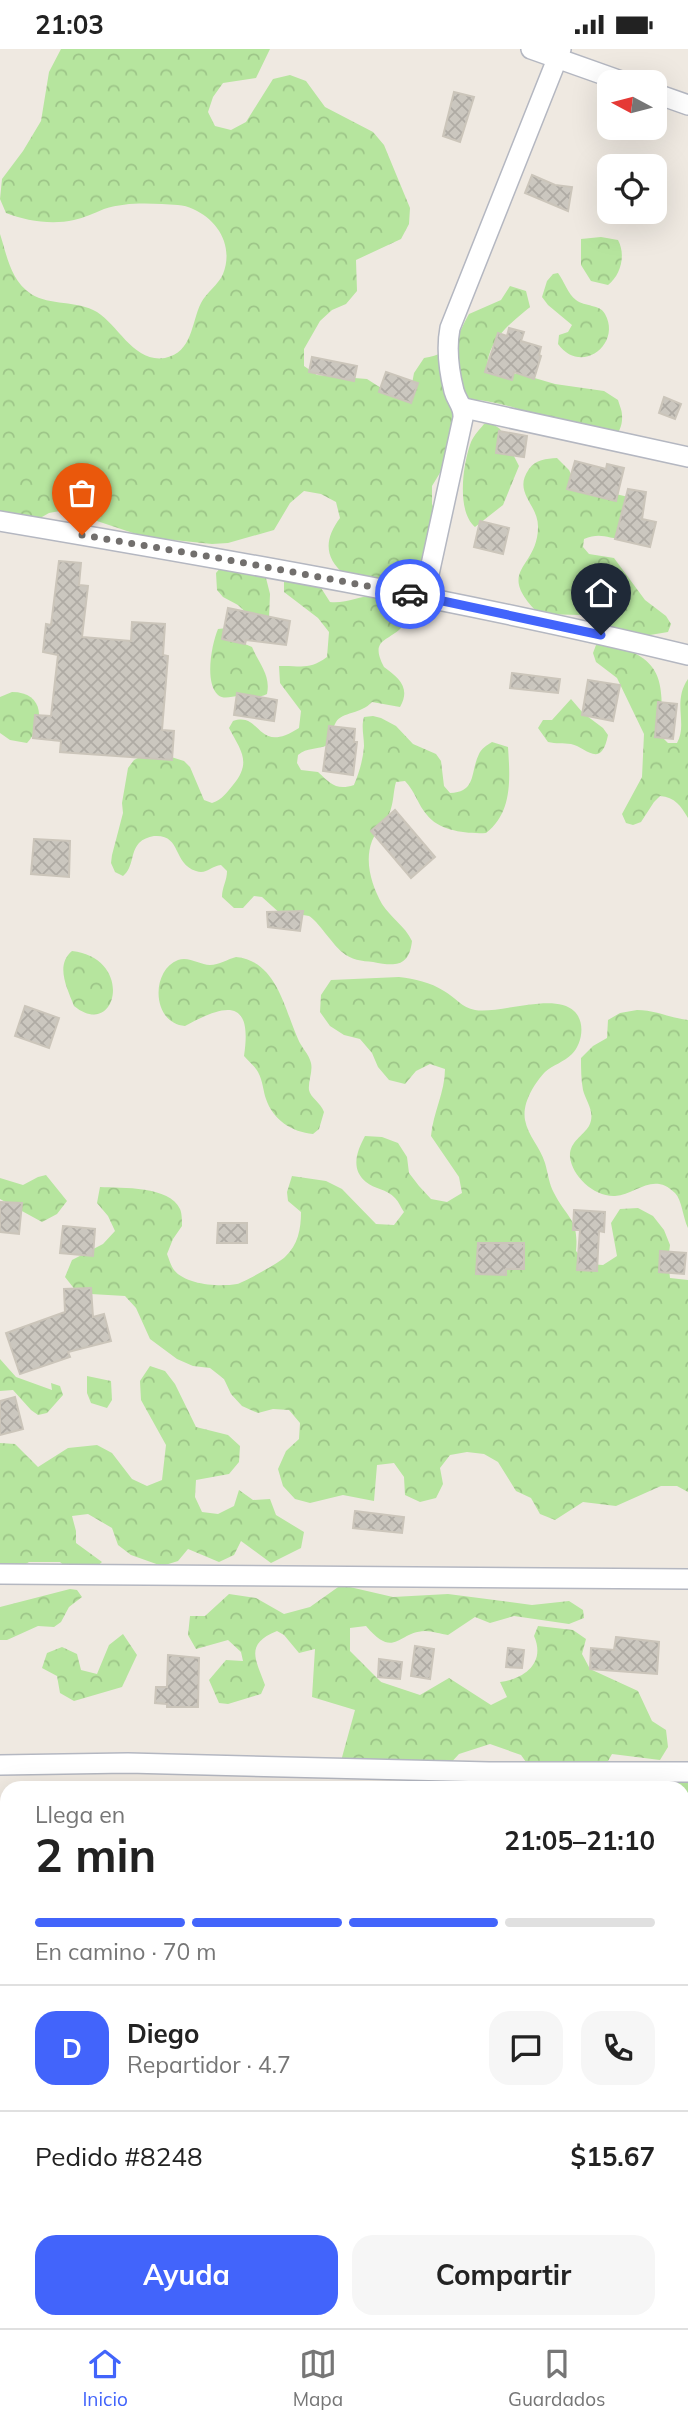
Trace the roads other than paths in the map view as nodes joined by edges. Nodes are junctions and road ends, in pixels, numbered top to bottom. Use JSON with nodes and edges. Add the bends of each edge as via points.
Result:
{"nodes":[{"id":1,"x":531,"y":49,"type":"edge"},
{"id":2,"x":559,"y":54,"type":"edge"},
{"id":3,"x":597,"y":70,"type":"edge"},
{"id":4,"x":667,"y":98,"type":"edge"},
{"id":5,"x":688,"y":105,"type":"edge"},
{"id":6,"x":464,"y":408,"type":"junction"},
{"id":7,"x":688,"y":457,"type":"edge"},
{"id":8,"x":0,"y":521,"type":"edge"},
{"id":9,"x":424,"y":597,"type":"junction"},
{"id":10,"x":688,"y":655,"type":"edge"},
{"id":11,"x":0,"y":1574,"type":"edge"},
{"id":12,"x":688,"y":1579,"type":"edge"},
{"id":13,"x":0,"y":1765,"type":"edge"},
{"id":14,"x":688,"y":1772,"type":"edge"}],
"edges":[{"from":1,"to":2,"type":"street"},
{"from":2,"to":3,"type":"street"},
{"from":2,"to":6,"type":"street","via":[[450,328],[447,341],[454,393]]},
{"from":4,"to":5,"type":"street"},
{"from":6,"to":7,"type":"street"},
{"from":6,"to":9,"type":"street"},
{"from":8,"to":9,"type":"street"},
{"from":9,"to":10,"type":"street"},
{"from":11,"to":12,"type":"street"},
{"from":13,"to":14,"type":"street"}]}
